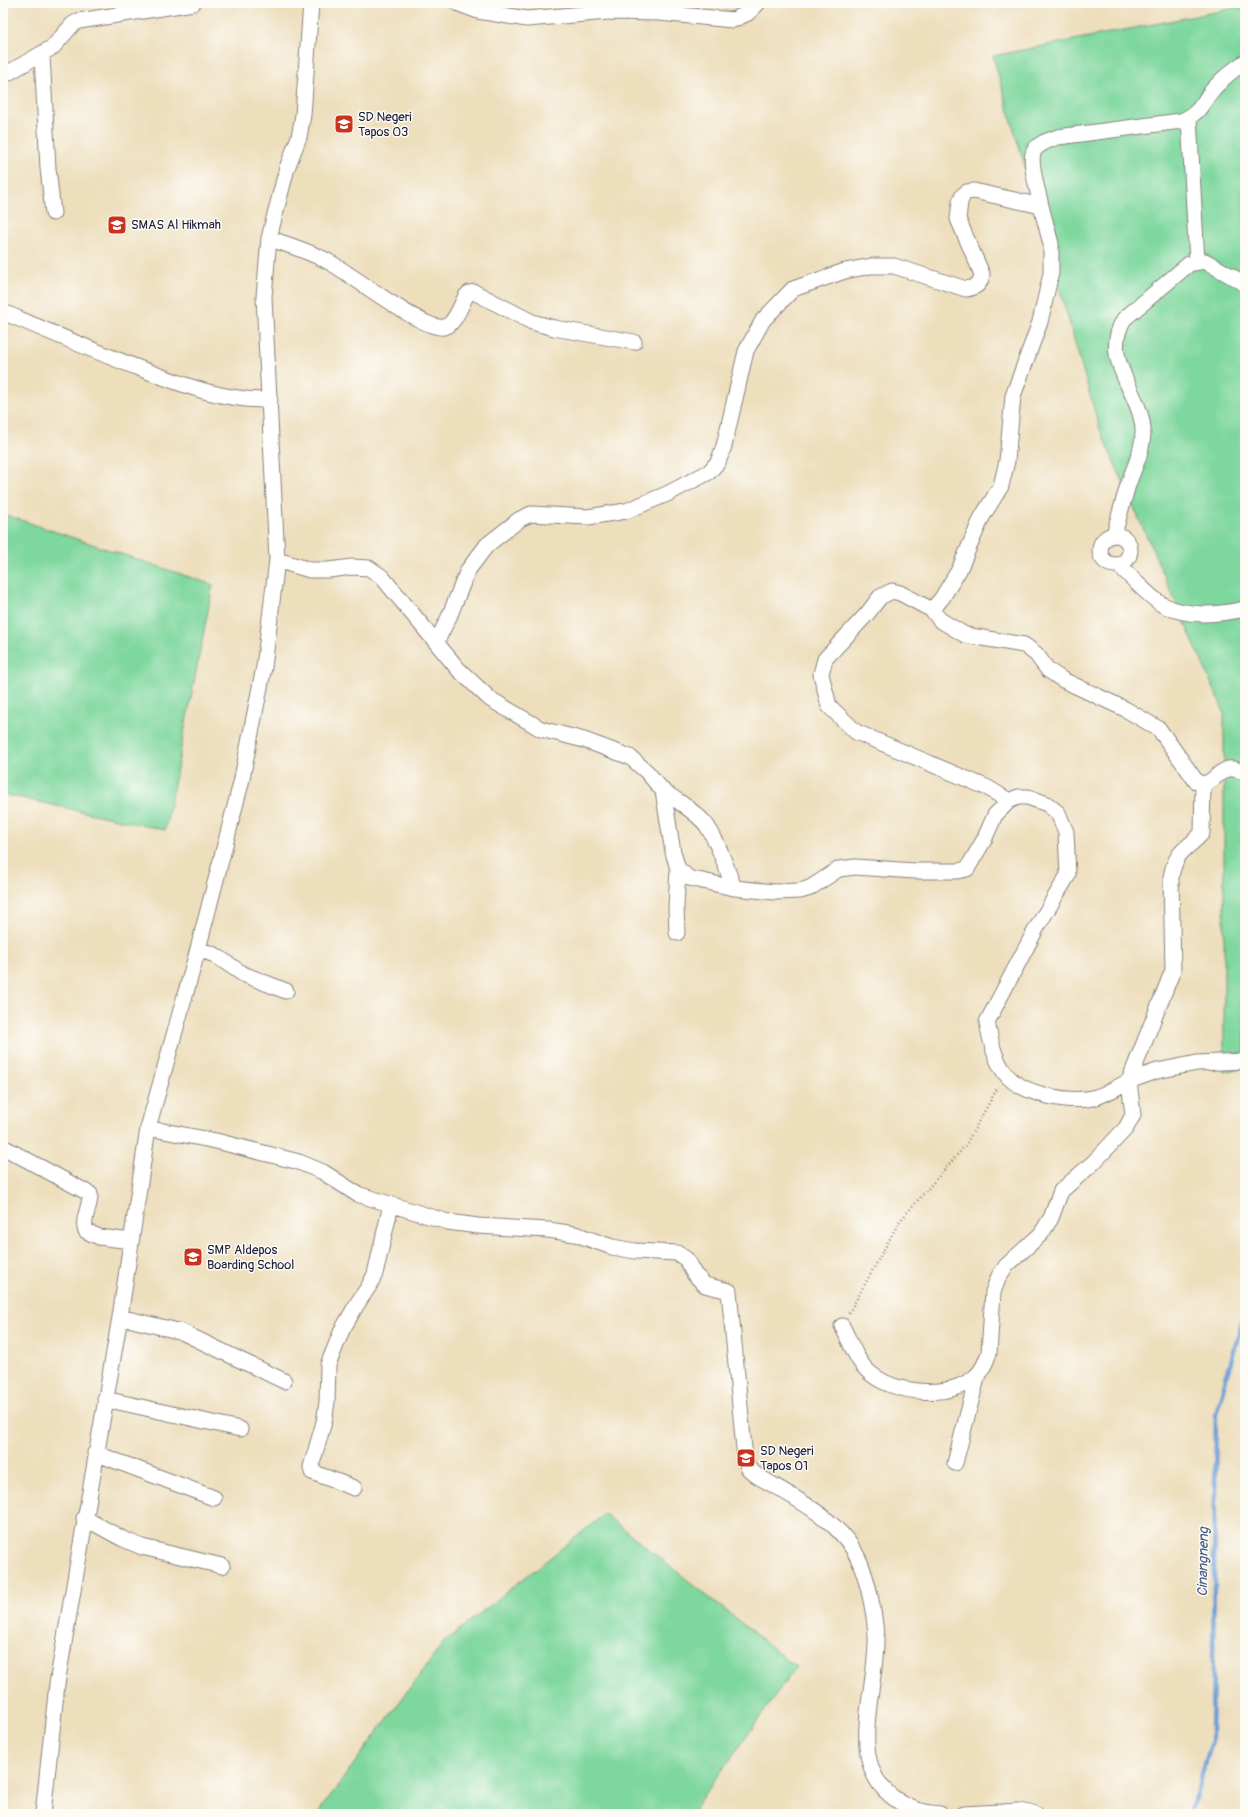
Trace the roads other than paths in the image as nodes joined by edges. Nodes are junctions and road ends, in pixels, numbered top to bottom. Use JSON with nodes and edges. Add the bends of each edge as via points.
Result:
{"nodes":[{"id":1,"x":193,"y":3,"type":"edge"},
{"id":2,"x":311,"y":3,"type":"edge"},
{"id":3,"x":456,"y":3,"type":"edge"},
{"id":4,"x":758,"y":3,"type":"edge"},
{"id":5,"x":42,"y":55,"type":"junction"},
{"id":6,"x":1245,"y":62,"type":"edge"},
{"id":7,"x":3,"y":76,"type":"edge"},
{"id":8,"x":1188,"y":118,"type":"junction"},
{"id":9,"x":1041,"y":206,"type":"junction"},
{"id":10,"x":53,"y":212,"type":"dead end"},
{"id":11,"x":269,"y":238,"type":"junction"},
{"id":12,"x":1197,"y":262,"type":"junction"},
{"id":13,"x":1245,"y":284,"type":"edge"},
{"id":14,"x":3,"y":312,"type":"edge"},
{"id":15,"x":634,"y":342,"type":"dead end"},
{"id":16,"x":270,"y":400,"type":"junction"},
{"id":17,"x":1114,"y":535,"type":"junction"},
{"id":18,"x":277,"y":560,"type":"junction"},
{"id":19,"x":1119,"y":565,"type":"junction"},
{"id":20,"x":1245,"y":609,"type":"edge"},
{"id":21,"x":932,"y":610,"type":"junction"},
{"id":22,"x":437,"y":641,"type":"junction"},
{"id":23,"x":1245,"y":773,"type":"edge"},
{"id":24,"x":1203,"y":784,"type":"junction"},
{"id":25,"x":663,"y":791,"type":"junction"},
{"id":26,"x":1009,"y":801,"type":"junction"},
{"id":27,"x":678,"y":869,"type":"junction"},
{"id":28,"x":734,"y":888,"type":"junction"},
{"id":29,"x":678,"y":933,"type":"dead end"},
{"id":30,"x":198,"y":949,"type":"junction"},
{"id":31,"x":286,"y":991,"type":"dead end"},
{"id":32,"x":1245,"y":1061,"type":"edge"},
{"id":33,"x":1129,"y":1081,"type":"junction"},
{"id":34,"x":148,"y":1128,"type":"junction"},
{"id":35,"x":3,"y":1147,"type":"edge"},
{"id":36,"x":391,"y":1205,"type":"junction"},
{"id":37,"x":131,"y":1240,"type":"junction"},
{"id":38,"x":120,"y":1316,"type":"junction"},
{"id":39,"x":842,"y":1326,"type":"road end"},
{"id":40,"x":978,"y":1374,"type":"junction"},
{"id":41,"x":284,"y":1381,"type":"dead end"},
{"id":42,"x":105,"y":1399,"type":"junction"},
{"id":43,"x":240,"y":1429,"type":"dead end"},
{"id":44,"x":96,"y":1453,"type":"junction"},
{"id":45,"x":955,"y":1464,"type":"dead end"},
{"id":46,"x":354,"y":1488,"type":"dead end"},
{"id":47,"x":214,"y":1498,"type":"dead end"},
{"id":48,"x":84,"y":1518,"type":"junction"},
{"id":49,"x":222,"y":1566,"type":"dead end"},
{"id":50,"x":43,"y":1814,"type":"edge"},
{"id":51,"x":940,"y":1814,"type":"edge"},
{"id":52,"x":964,"y":1814,"type":"edge"},
{"id":53,"x":1036,"y":1814,"type":"edge"}],
"edges":[{"from":1,"to":5,"type":"street","via":[[79,21]]},
{"from":2,"to":11,"type":"street","via":[[303,115]]},
{"from":3,"to":4,"type":"street","via":[[478,11],[527,19],[608,12],[659,13],[733,20],[748,13]]},
{"from":5,"to":7,"type":"street"},
{"from":5,"to":10,"type":"street"},
{"from":6,"to":8,"type":"street","via":[[1217,84],[1198,112]]},
{"from":8,"to":9,"type":"street","via":[[1058,137],[1040,145],[1034,151],[1032,161]]},
{"from":8,"to":12,"type":"street"},
{"from":9,"to":21,"type":"street","via":[[1051,244],[1051,273],[1040,322],[1013,396],[1007,461],[1001,486],[982,517],[959,570]]},
{"from":9,"to":22,"type":"street","via":[[974,191],[963,195],[958,219],[982,274],[981,280],[972,288],[966,289],[894,266],[871,266],[845,271],[793,288],[762,320],[746,351],[724,446],[718,462],[709,472],[626,512],[588,517],[531,514],[520,519],[487,545],[468,570]]},
{"from":11,"to":15,"type":"street","via":[[317,256],[410,314],[434,326],[445,327],[451,324],[466,296],[474,292],[532,322]]},
{"from":11,"to":16,"type":"street","via":[[264,297]]},
{"from":12,"to":13,"type":"street","via":[[1205,261]]},
{"from":12,"to":17,"type":"street","via":[[1189,264],[1124,320],[1118,330],[1116,341],[1119,367],[1139,411],[1143,430],[1142,448]]},
{"from":14,"to":16,"type":"street","via":[[114,359],[184,385],[226,398]]},
{"from":16,"to":18,"type":"street"},
{"from":17,"to":19,"type":"street","via":[[1120,536],[1129,544],[1128,557]]},
{"from":17,"to":19,"type":"street","via":[[1103,541],[1100,553],[1107,563]]},
{"from":18,"to":22,"type":"street","via":[[310,570],[369,568],[382,577]]},
{"from":18,"to":30,"type":"street","via":[[264,667],[241,783]]},
{"from":19,"to":20,"type":"street","via":[[1162,604],[1191,614],[1228,613]]},
{"from":21,"to":24,"type":"street","via":[[940,620],[965,634],[1024,645],[1036,654],[1048,670],[1063,680],[1125,709],[1159,729],[1196,781]]},
{"from":21,"to":26,"type":"street","via":[[892,590],[880,597],[825,659],[821,674],[830,706],[856,732],[988,788]]},
{"from":22,"to":25,"type":"street","via":[[458,669],[490,699],[541,729],[584,740],[630,757]]},
{"from":23,"to":24,"type":"street","via":[[1230,769],[1209,783]]},
{"from":24,"to":33,"type":"street","via":[[1202,833],[1181,851],[1171,877],[1173,970]]},
{"from":25,"to":27,"type":"street"},
{"from":25,"to":28,"type":"street","via":[[706,824],[722,854]]},
{"from":26,"to":28,"type":"street","via":[[995,815],[967,869],[915,871],[855,867],[838,869],[810,888],[800,891],[775,892]]},
{"from":26,"to":33,"type":"street","via":[[1018,797],[1028,797],[1047,804],[1058,813],[1066,832],[1068,875],[987,1022],[996,1055],[1005,1074],[1020,1085],[1037,1093],[1068,1100],[1096,1097]]},
{"from":27,"to":28,"type":"street","via":[[689,878]]},
{"from":27,"to":29,"type":"street"},
{"from":30,"to":31,"type":"street","via":[[216,955],[243,974]]},
{"from":30,"to":34,"type":"street"},
{"from":32,"to":33,"type":"street","via":[[1197,1063],[1157,1071]]},
{"from":33,"to":40,"type":"street","via":[[1133,1115],[1126,1128],[1062,1191],[1041,1234],[1006,1266],[999,1276],[992,1292],[989,1352]]},
{"from":34,"to":36,"type":"street","via":[[216,1141],[299,1162],[323,1172],[357,1194]]},
{"from":34,"to":37,"type":"street"},
{"from":35,"to":37,"type":"street","via":[[90,1194],[84,1225],[86,1231],[99,1237]]},
{"from":36,"to":46,"type":"street","via":[[375,1274],[342,1330],[328,1365],[324,1422],[311,1467],[312,1472]]},
{"from":36,"to":51,"type":"street","via":[[448,1222],[548,1230],[575,1234],[612,1247],[677,1253],[686,1259],[694,1274],[705,1285],[729,1291],[745,1460],[756,1475],[827,1520],[846,1538],[859,1559],[867,1582],[876,1636],[867,1734],[867,1754],[872,1772],[882,1789],[898,1802],[915,1810]]},
{"from":37,"to":38,"type":"street"},
{"from":38,"to":41,"type":"street","via":[[182,1332]]},
{"from":38,"to":42,"type":"street"},
{"from":39,"to":40,"type":"street","via":[[861,1363],[870,1373],[897,1387],[922,1391],[944,1390],[965,1384]]},
{"from":40,"to":45,"type":"street"},
{"from":42,"to":43,"type":"street"},
{"from":42,"to":44,"type":"street"},
{"from":44,"to":47,"type":"street"},
{"from":44,"to":48,"type":"street"},
{"from":48,"to":49,"type":"street","via":[[142,1547]]},
{"from":48,"to":50,"type":"street","via":[[57,1684]]},
{"from":52,"to":53,"type":"street","via":[[1020,1811]]}]}
